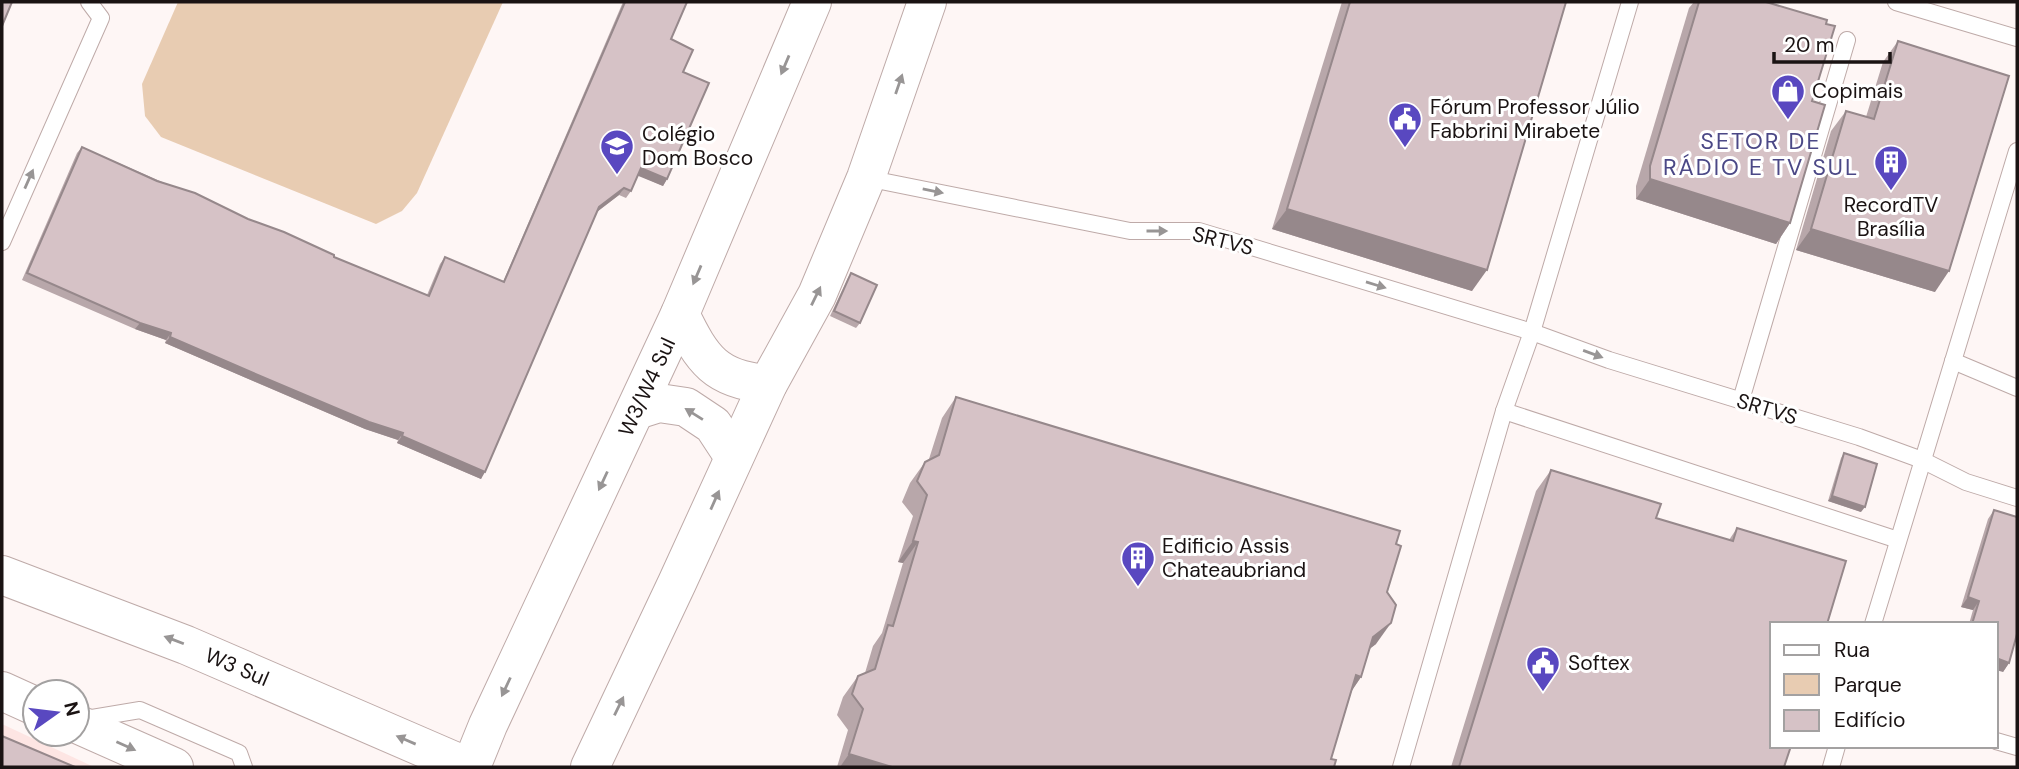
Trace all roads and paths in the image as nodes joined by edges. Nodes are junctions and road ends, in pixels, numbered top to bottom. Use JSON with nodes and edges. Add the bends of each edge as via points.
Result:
{"nodes":[{"id":1,"x":89,"y":2,"type":"edge"},
{"id":2,"x":812,"y":2,"type":"edge"},
{"id":3,"x":927,"y":2,"type":"edge"},
{"id":4,"x":1630,"y":2,"type":"edge"},
{"id":5,"x":1896,"y":2,"type":"edge"},
{"id":6,"x":2017,"y":38,"type":"edge"},
{"id":7,"x":1847,"y":40,"type":"dead end"},
{"id":8,"x":2017,"y":151,"type":"edge"},
{"id":9,"x":866,"y":178,"type":"junction"},
{"id":10,"x":2,"y":242,"type":"edge"},
{"id":11,"x":680,"y":314,"type":"junction"},
{"id":12,"x":1532,"y":332,"type":"junction"},
{"id":13,"x":1952,"y":361,"type":"junction"},
{"id":14,"x":768,"y":384,"type":"junction"},
{"id":15,"x":2017,"y":388,"type":"edge"},
{"id":16,"x":1741,"y":400,"type":"junction"},
{"id":17,"x":637,"y":410,"type":"junction"},
{"id":18,"x":1504,"y":411,"type":"junction"},
{"id":19,"x":734,"y":457,"type":"junction"},
{"id":20,"x":1922,"y":460,"type":"junction"},
{"id":21,"x":2017,"y":499,"type":"edge"},
{"id":22,"x":1898,"y":540,"type":"junction"},
{"id":23,"x":2,"y":575,"type":"edge"},
{"id":24,"x":1874,"y":622,"type":"edge"},
{"id":25,"x":2,"y":691,"type":"edge"},
{"id":26,"x":21,"y":700,"type":"edge"},
{"id":27,"x":91,"y":719,"type":"edge"},
{"id":28,"x":91,"y":728,"type":"edge"},
{"id":29,"x":1998,"y":742,"type":"edge"},
{"id":30,"x":2017,"y":747,"type":"edge"},
{"id":31,"x":1836,"y":748,"type":"edge"},
{"id":32,"x":174,"y":767,"type":"edge"},
{"id":33,"x":244,"y":767,"type":"edge"},
{"id":34,"x":470,"y":767,"type":"edge"},
{"id":35,"x":590,"y":767,"type":"edge"},
{"id":36,"x":1401,"y":767,"type":"edge"},
{"id":37,"x":1831,"y":767,"type":"edge"}],
"edges":[{"from":10,"to":1,"type":"lane","one_way":true,"via":[[101,18]]},
{"from":2,"to":11,"type":"main road","name":"W3/W4 Sul","one_way":true},
{"from":9,"to":3,"type":"main road","one_way":true},
{"from":4,"to":12,"type":"lane"},
{"from":5,"to":6,"type":"lane"},
{"from":7,"to":16,"type":"lane"},
{"from":8,"to":13,"type":"lane"},
{"from":9,"to":12,"type":"lane","name":"SRTVS","one_way":true,"via":[[1130,231],[1199,231]]},
{"from":14,"to":9,"type":"main road","one_way":true,"via":[[817,295]]},
{"from":11,"to":14,"type":"main road","via":[[691,338],[727,376]]},
{"from":11,"to":17,"type":"main road","name":"W3/W4 Sul"},
{"from":12,"to":16,"type":"lane","name":"SRTVS","one_way":true},
{"from":12,"to":18,"type":"lane"},
{"from":13,"to":15,"type":"lane"},
{"from":13,"to":20,"type":"lane"},
{"from":14,"to":19,"type":"main road"},
{"from":16,"to":20,"type":"lane","name":"SRTVS"},
{"from":19,"to":17,"type":"main road","one_way":true,"via":[[713,425],[686,407],[659,403]]},
{"from":17,"to":34,"type":"main road","name":"W3/W4 Sul","one_way":true},
{"from":18,"to":22,"type":"lane"},
{"from":18,"to":36,"type":"lane"},
{"from":35,"to":19,"type":"main road","one_way":true},
{"from":20,"to":21,"type":"lane","name":"SRTVS","via":[[1966,482]]},
{"from":20,"to":22,"type":"lane"},
{"from":22,"to":24,"type":"lane"},
{"from":34,"to":23,"type":"main road","name":"W3 Sul","one_way":true,"via":[[186,645]]},
{"from":25,"to":26,"type":"main road"},
{"from":27,"to":33,"type":"lane","via":[[140,710],[239,753]]},
{"from":28,"to":32,"type":"main road","one_way":true},
{"from":29,"to":30,"type":"lane"},
{"from":31,"to":37,"type":"lane"}]}
